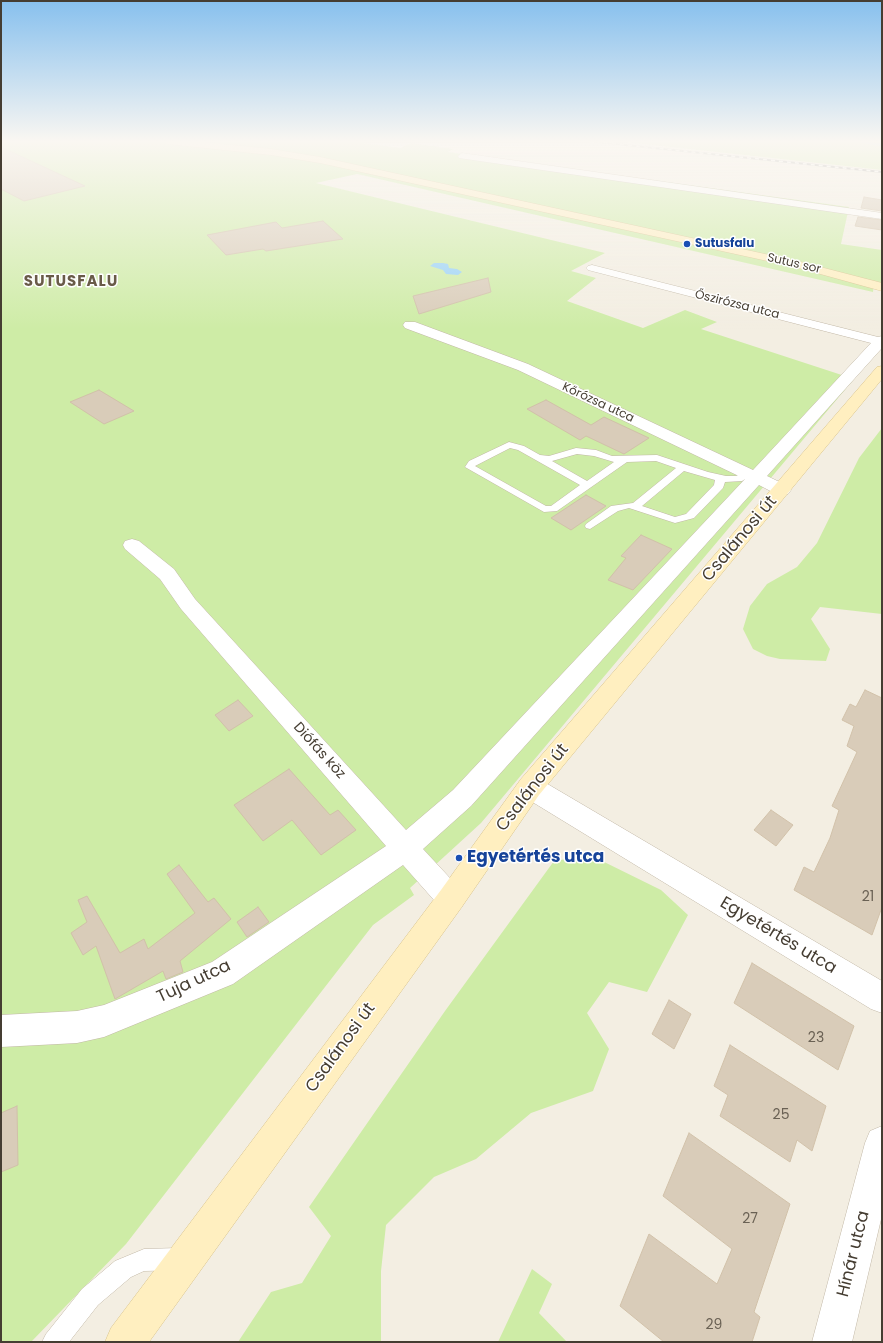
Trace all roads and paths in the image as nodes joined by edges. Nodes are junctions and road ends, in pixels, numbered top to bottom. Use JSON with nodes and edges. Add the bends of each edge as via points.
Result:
{"nodes":[{"id":1,"x":521,"y":204,"type":"edge"},
{"id":2,"x":796,"y":204,"type":"edge"},
{"id":3,"x":882,"y":216,"type":"edge"},
{"id":4,"x":592,"y":268,"type":"dead end"},
{"id":5,"x":856,"y":280,"type":"junction"},
{"id":6,"x":882,"y":287,"type":"edge"},
{"id":7,"x":882,"y":291,"type":"edge"},
{"id":8,"x":410,"y":325,"type":"dead end"},
{"id":9,"x":882,"y":341,"type":"edge"},
{"id":10,"x":882,"y":370,"type":"edge"},
{"id":11,"x":538,"y":458,"type":"junction"},
{"id":12,"x":623,"y":460,"type":"junction"},
{"id":13,"x":683,"y":467,"type":"junction"},
{"id":14,"x":752,"y":476,"type":"junction"},
{"id":15,"x":721,"y":478,"type":"junction"},
{"id":16,"x":587,"y":485,"type":"junction"},
{"id":17,"x":782,"y":490,"type":"junction"},
{"id":18,"x":634,"y":507,"type":"junction"},
{"id":19,"x":590,"y":526,"type":"dead end"},
{"id":20,"x":132,"y":545,"type":"dead end"},
{"id":21,"x":530,"y":787,"type":"junction"},
{"id":22,"x":405,"y":848,"type":"junction"},
{"id":23,"x":451,"y":899,"type":"junction"},
{"id":24,"x":882,"y":998,"type":"edge"},
{"id":25,"x":1,"y":1031,"type":"edge"},
{"id":26,"x":882,"y":1143,"type":"edge"},
{"id":27,"x":185,"y":1259,"type":"junction"},
{"id":28,"x":54,"y":1342,"type":"edge"},
{"id":29,"x":125,"y":1342,"type":"edge"},
{"id":30,"x":832,"y":1342,"type":"edge"}],
"edges":[{"from":1,"to":5,"type":"main road","name":"Sutus sor","via":[[781,260]]},
{"from":2,"to":3,"type":"street"},
{"from":4,"to":9,"type":"street","name":"Őszirózsa utca"},
{"from":5,"to":6,"type":"main road"},
{"from":5,"to":7,"type":"main road"},
{"from":8,"to":14,"type":"street","name":"Kőrózsa utca","via":[[523,367]]},
{"from":9,"to":14,"type":"street","name":"Tuja utca"},
{"from":10,"to":17,"type":"main road","name":"Csalánosi út"},
{"from":11,"to":12,"type":"lane","via":[[550,458],[576,451]]},
{"from":11,"to":16,"type":"lane"},
{"from":11,"to":16,"type":"lane","via":[[521,448],[509,445],[472,463],[470,467],[544,509],[553,509]]},
{"from":12,"to":13,"type":"lane","via":[[657,458]]},
{"from":12,"to":16,"type":"lane"},
{"from":13,"to":15,"type":"lane"},
{"from":13,"to":18,"type":"lane"},
{"from":14,"to":15,"type":"lane","via":[[738,479]]},
{"from":14,"to":17,"type":"street","name":"Kőrózsa utca"},
{"from":14,"to":22,"type":"street","name":"Tuja utca","via":[[462,798]]},
{"from":15,"to":18,"type":"lane","via":[[719,486],[690,516],[675,520]]},
{"from":17,"to":21,"type":"main road","name":"Csalánosi út"},
{"from":18,"to":19,"type":"lane","via":[[615,508]]},
{"from":20,"to":22,"type":"street","name":"Diófás köz","via":[[167,574],[188,604]]},
{"from":21,"to":23,"type":"main road","name":"Csalánosi út"},
{"from":21,"to":24,"type":"street","name":"Egyetértés utca"},
{"from":22,"to":23,"type":"street","name":"Diófás köz"},
{"from":22,"to":25,"type":"street","name":"Tuja utca","via":[[222,973],[104,1021],[77,1027]]},
{"from":23,"to":27,"type":"main road","name":"Csalánosi út"},
{"from":26,"to":30,"type":"street","name":"Hínár utca"},
{"from":27,"to":28,"type":"lane","via":[[144,1260],[123,1269],[90,1297]]},
{"from":27,"to":29,"type":"main road","name":"Csalánosi út"}]}
